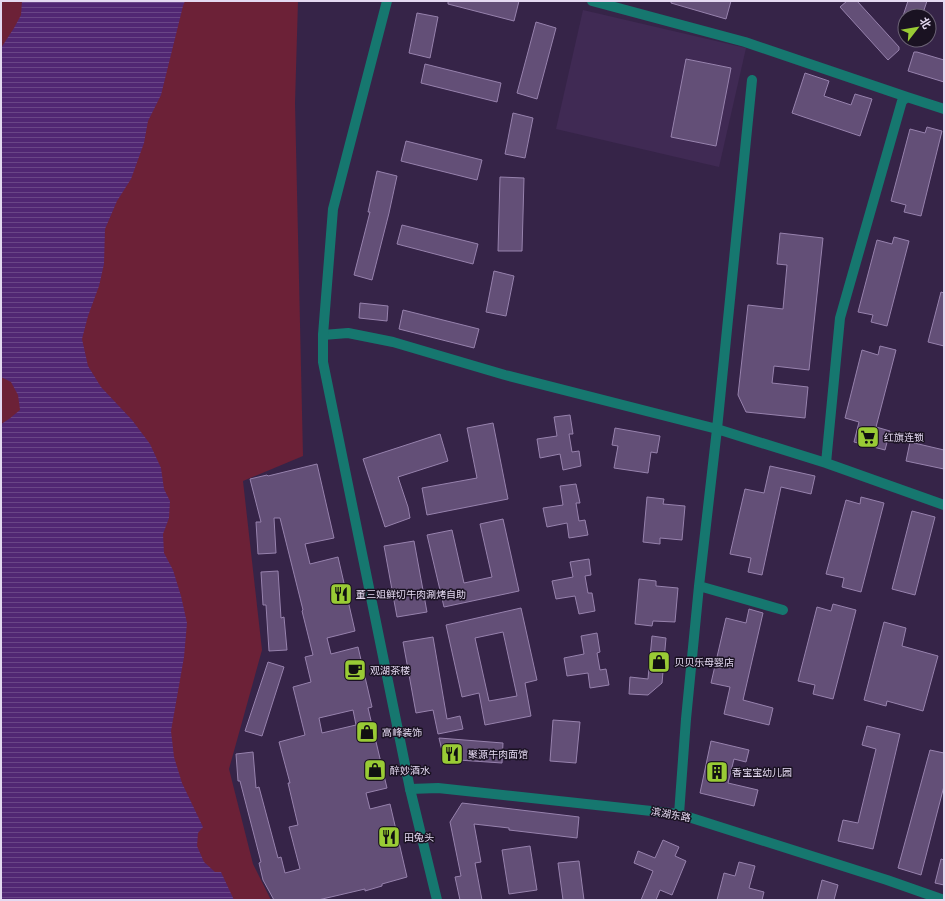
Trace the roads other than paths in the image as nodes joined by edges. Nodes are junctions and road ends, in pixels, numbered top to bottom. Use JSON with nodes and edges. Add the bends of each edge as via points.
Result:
{"nodes":[{"id":1,"x":387,"y":1,"type":"edge"},
{"id":2,"x":592,"y":1,"type":"edge"},
{"id":3,"x":752,"y":80,"type":"dead end"},
{"id":4,"x":907,"y":97,"type":"junction"},
{"id":5,"x":944,"y":109,"type":"edge"},
{"id":6,"x":323,"y":335,"type":"junction"},
{"id":7,"x":717,"y":429,"type":"junction"},
{"id":8,"x":826,"y":463,"type":"junction"},
{"id":9,"x":944,"y":505,"type":"edge"},
{"id":10,"x":699,"y":586,"type":"junction"},
{"id":11,"x":783,"y":610,"type":"dead end"},
{"id":12,"x":410,"y":788,"type":"junction"},
{"id":13,"x":679,"y":814,"type":"junction"},
{"id":14,"x":437,"y":900,"type":"edge"},
{"id":15,"x":944,"y":900,"type":"edge"}],
"edges":[{"from":1,"to":6,"type":"street","via":[[333,209]]},
{"from":2,"to":4,"type":"street","via":[[745,42]]},
{"from":3,"to":7,"type":"street"},
{"from":4,"to":5,"type":"street"},
{"from":4,"to":8,"type":"street","via":[[902,101],[840,318]]},
{"from":6,"to":7,"type":"street","via":[[348,333],[393,342],[505,375]]},
{"from":6,"to":12,"type":"street","via":[[323,362],[328,389]]},
{"from":7,"to":8,"type":"street"},
{"from":7,"to":10,"type":"street"},
{"from":8,"to":9,"type":"street"},
{"from":10,"to":11,"type":"street"},
{"from":10,"to":13,"type":"street"},
{"from":12,"to":13,"type":"street","name":"滨湖东路","via":[[438,788]]},
{"from":12,"to":14,"type":"street"},
{"from":13,"to":15,"type":"street","name":"滨湖东路"}]}
